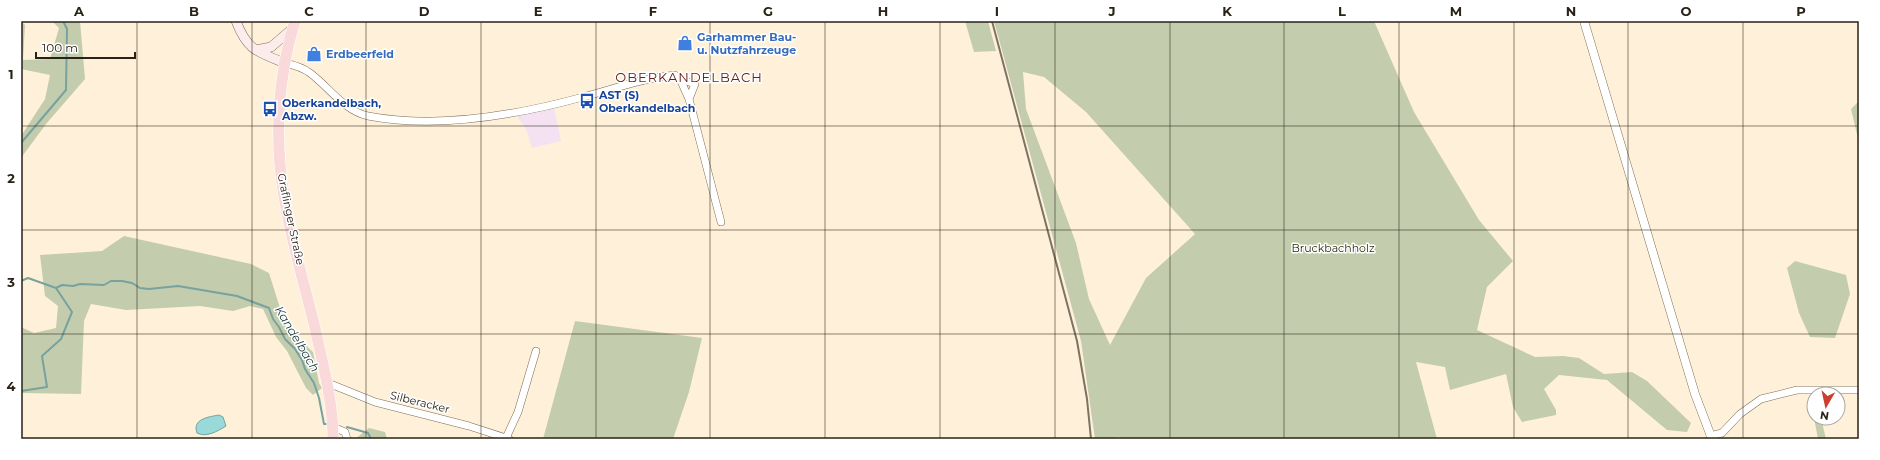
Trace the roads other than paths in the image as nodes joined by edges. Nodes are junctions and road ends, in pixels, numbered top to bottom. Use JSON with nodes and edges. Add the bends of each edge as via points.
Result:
{"nodes":[{"id":1,"x":236,"y":21,"type":"edge"},
{"id":2,"x":1584,"y":21,"type":"edge"},
{"id":3,"x":294,"y":25,"type":"edge"},
{"id":4,"x":256,"y":50,"type":"junction"},
{"id":5,"x":284,"y":63,"type":"junction"},
{"id":6,"x":680,"y":79,"type":"junction"},
{"id":7,"x":689,"y":99,"type":"junction"},
{"id":8,"x":721,"y":222,"type":"dead end"},
{"id":9,"x":536,"y":351,"type":"dead end"},
{"id":10,"x":328,"y":384,"type":"junction"},
{"id":11,"x":1859,"y":390,"type":"edge"},
{"id":12,"x":333,"y":427,"type":"junction"},
{"id":13,"x":507,"y":438,"type":"edge"},
{"id":14,"x":1711,"y":438,"type":"edge"},
{"id":15,"x":333,"y":439,"type":"edge"},
{"id":16,"x":347,"y":439,"type":"edge"}],
"edges":[{"from":1,"to":4,"type":"main road","via":[[248,45]]},
{"from":2,"to":14,"type":"street","via":[[1695,394]]},
{"from":3,"to":4,"type":"main road","via":[[272,47]]},
{"from":3,"to":5,"type":"main road","name":"Graflinger Straße"},
{"from":4,"to":5,"type":"main road"},
{"from":5,"to":6,"type":"street","via":[[296,65],[309,72],[348,106],[366,116],[415,121],[489,118],[582,98],[653,77],[674,76]]},
{"from":5,"to":10,"type":"main road","name":"Graflinger Straße","via":[[280,113],[280,166]]},
{"from":6,"to":7,"type":"street"},
{"from":6,"to":7,"type":"street","via":[[694,84]]},
{"from":7,"to":8,"type":"street"},
{"from":9,"to":13,"type":"street","via":[[518,412]]},
{"from":10,"to":12,"type":"main road","name":"Graflinger Straße"},
{"from":10,"to":13,"type":"street","name":"Silberacker","via":[[375,402]]},
{"from":11,"to":14,"type":"street","via":[[1797,390],[1761,399],[1740,414],[1722,433]]},
{"from":12,"to":15,"type":"main road","name":"Graflinger Straße"},
{"from":12,"to":16,"type":"street","via":[[345,432]]}]}
